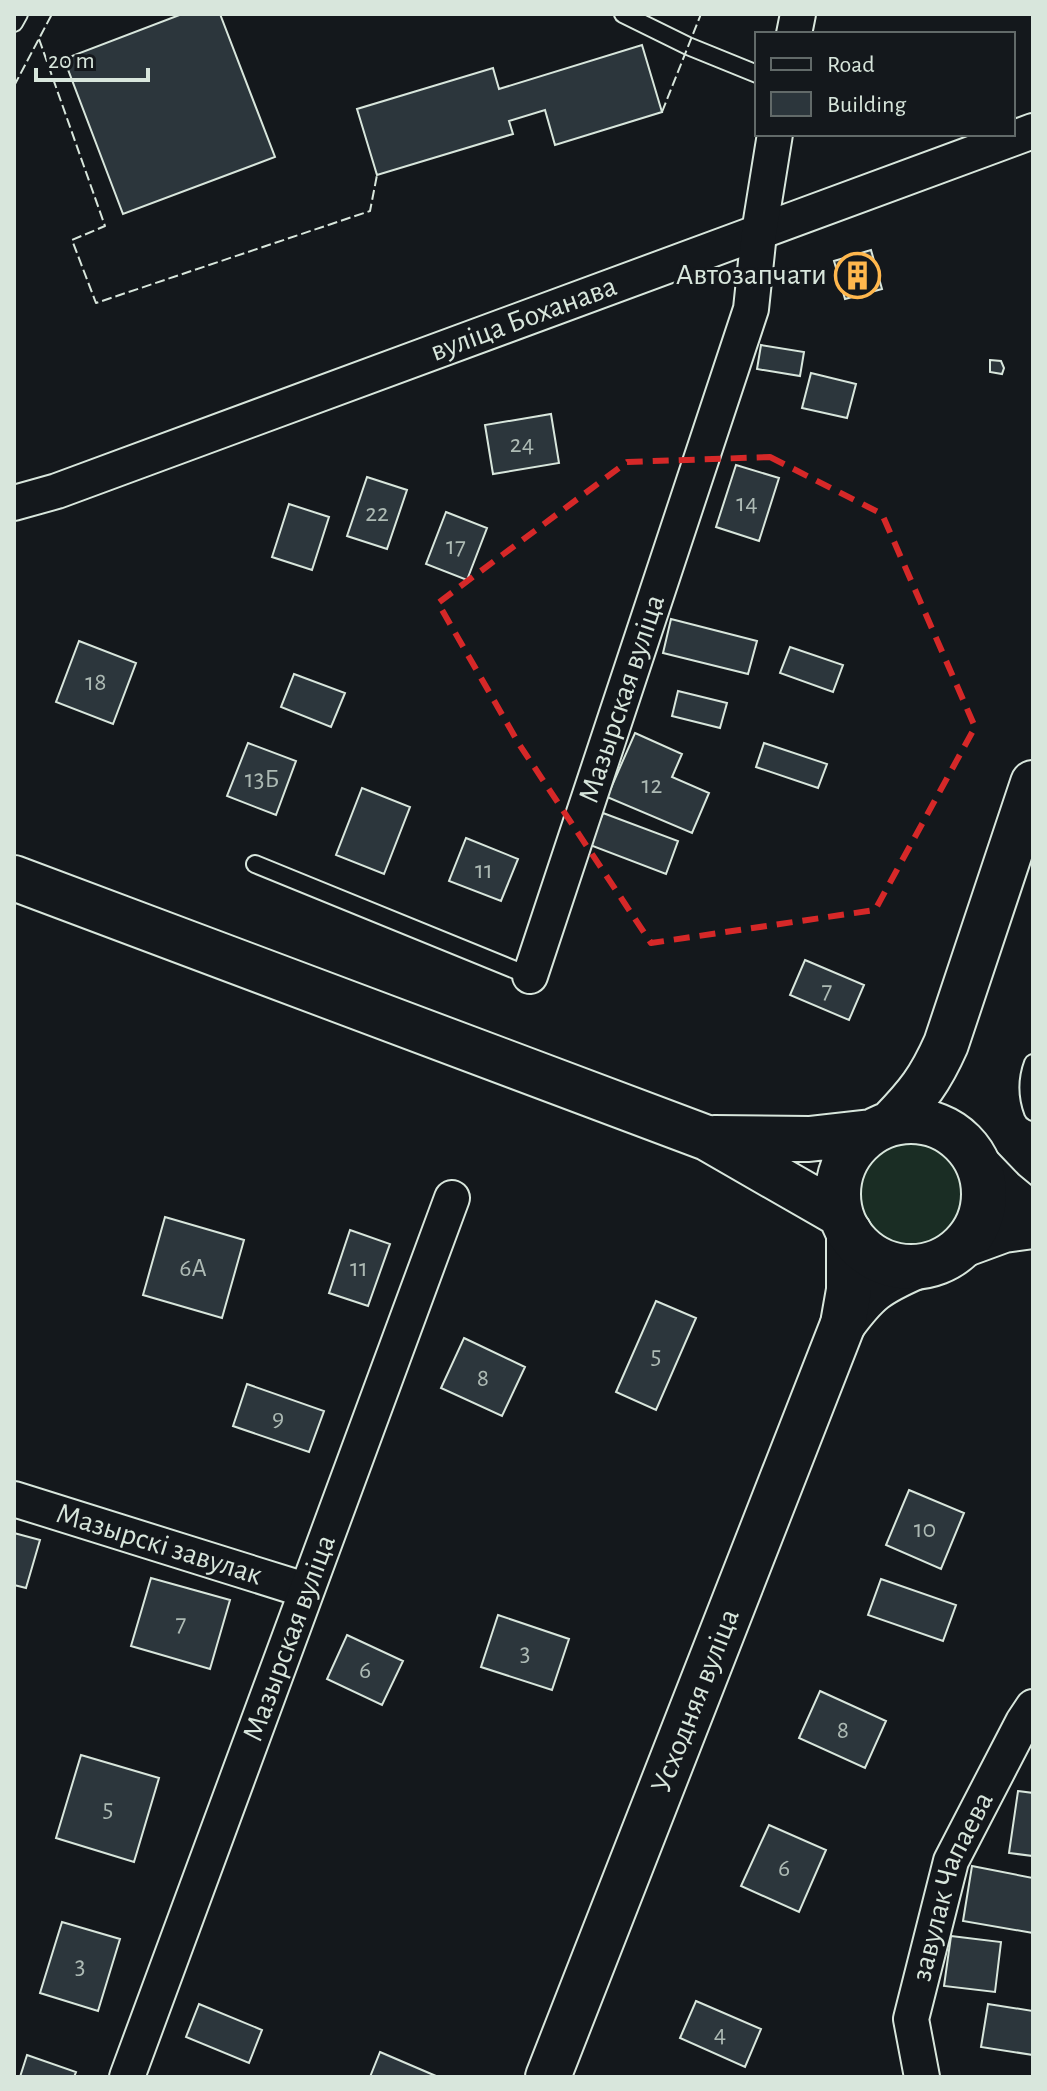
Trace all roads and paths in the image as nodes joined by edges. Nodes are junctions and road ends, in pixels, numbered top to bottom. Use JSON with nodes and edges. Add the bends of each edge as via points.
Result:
{"nodes":[{"id":1,"x":19,"y":14,"type":"edge"},
{"id":2,"x":623,"y":14,"type":"edge"},
{"id":3,"x":14,"y":23,"type":"edge"},
{"id":4,"x":755,"y":73,"type":"edge"},
{"id":5,"x":1033,"y":131,"type":"edge"},
{"id":6,"x":775,"y":136,"type":"edge"},
{"id":7,"x":759,"y":233,"type":"junction"},
{"id":8,"x":14,"y":503,"type":"edge"},
{"id":9,"x":1033,"y":783,"type":"edge"},
{"id":10,"x":255,"y":864,"type":"dead end"},
{"id":11,"x":14,"y":878,"type":"edge"},
{"id":12,"x":530,"y":976,"type":"joint"},
{"id":13,"x":946,"y":1044,"type":"junction"},
{"id":14,"x":1033,"y":1063,"type":"edge"},
{"id":15,"x":1033,"y":1112,"type":"edge"},
{"id":16,"x":881,"y":1127,"type":"junction"},
{"id":17,"x":707,"y":1138,"type":"junction"},
{"id":18,"x":974,"y":1156,"type":"junction"},
{"id":19,"x":452,"y":1198,"type":"dead end"},
{"id":20,"x":1033,"y":1215,"type":"edge"},
{"id":21,"x":845,"y":1224,"type":"junction"},
{"id":22,"x":1033,"y":1227,"type":"edge"},
{"id":23,"x":963,"y":1246,"type":"junction"},
{"id":24,"x":915,"y":1267,"type":"junction"},
{"id":25,"x":843,"y":1324,"type":"junction"},
{"id":26,"x":14,"y":1499,"type":"edge"},
{"id":27,"x":305,"y":1590,"type":"junction"},
{"id":28,"x":1033,"y":1707,"type":"edge"},
{"id":29,"x":127,"y":2077,"type":"edge"},
{"id":30,"x":548,"y":2077,"type":"edge"},
{"id":31,"x":922,"y":2077,"type":"edge"}],
"edges":[{"from":1,"to":3,"type":"lane"},
{"from":2,"to":4,"type":"lane"},
{"from":5,"to":7,"type":"street","name":"вуліца Боханава"},
{"from":6,"to":7,"type":"street","name":"Мазырская вуліца"},
{"from":7,"to":8,"type":"street","name":"вуліца Боханава"},
{"from":7,"to":12,"type":"street","name":"Мазырская вуліца","via":[[751,309]]},
{"from":9,"to":13,"type":"main road"},
{"from":10,"to":12,"type":"lane","name":"Мазырская вуліца"},
{"from":11,"to":17,"type":"main road"},
{"from":13,"to":16,"type":"main road","via":[[919,1094]]},
{"from":13,"to":18,"type":"main road"},
{"from":14,"to":15,"type":"lane"},
{"from":16,"to":17,"type":"main road","via":[[809,1139]]},
{"from":16,"to":18,"type":"main road","via":[[931,1122],[952,1132]]},
{"from":16,"to":21,"type":"main road","via":[[857,1144],[839,1178]]},
{"from":17,"to":21,"type":"main road"},
{"from":18,"to":20,"type":"street"},
{"from":18,"to":23,"type":"main road","via":[[985,1186],[984,1208]]},
{"from":19,"to":27,"type":"street","name":"Мазырская вуліца"},
{"from":21,"to":24,"type":"main road","via":[[864,1251],[887,1264]]},
{"from":21,"to":25,"type":"main road","name":"Усходняя вуліца","via":[[849,1290]]},
{"from":22,"to":23,"type":"street"},
{"from":23,"to":24,"type":"main road","via":[[946,1259]]},
{"from":24,"to":25,"type":"main road","name":"Усходняя вуліца","via":[[864,1295]]},
{"from":25,"to":30,"type":"main road","name":"Усходняя вуліца"},
{"from":26,"to":27,"type":"street","name":"Мазырскі завулак"},
{"from":27,"to":29,"type":"street","name":"Мазырская вуліца"},
{"from":28,"to":31,"type":"street","name":"завулак Чапаева","via":[[951,1861],[911,2019]]}]}
